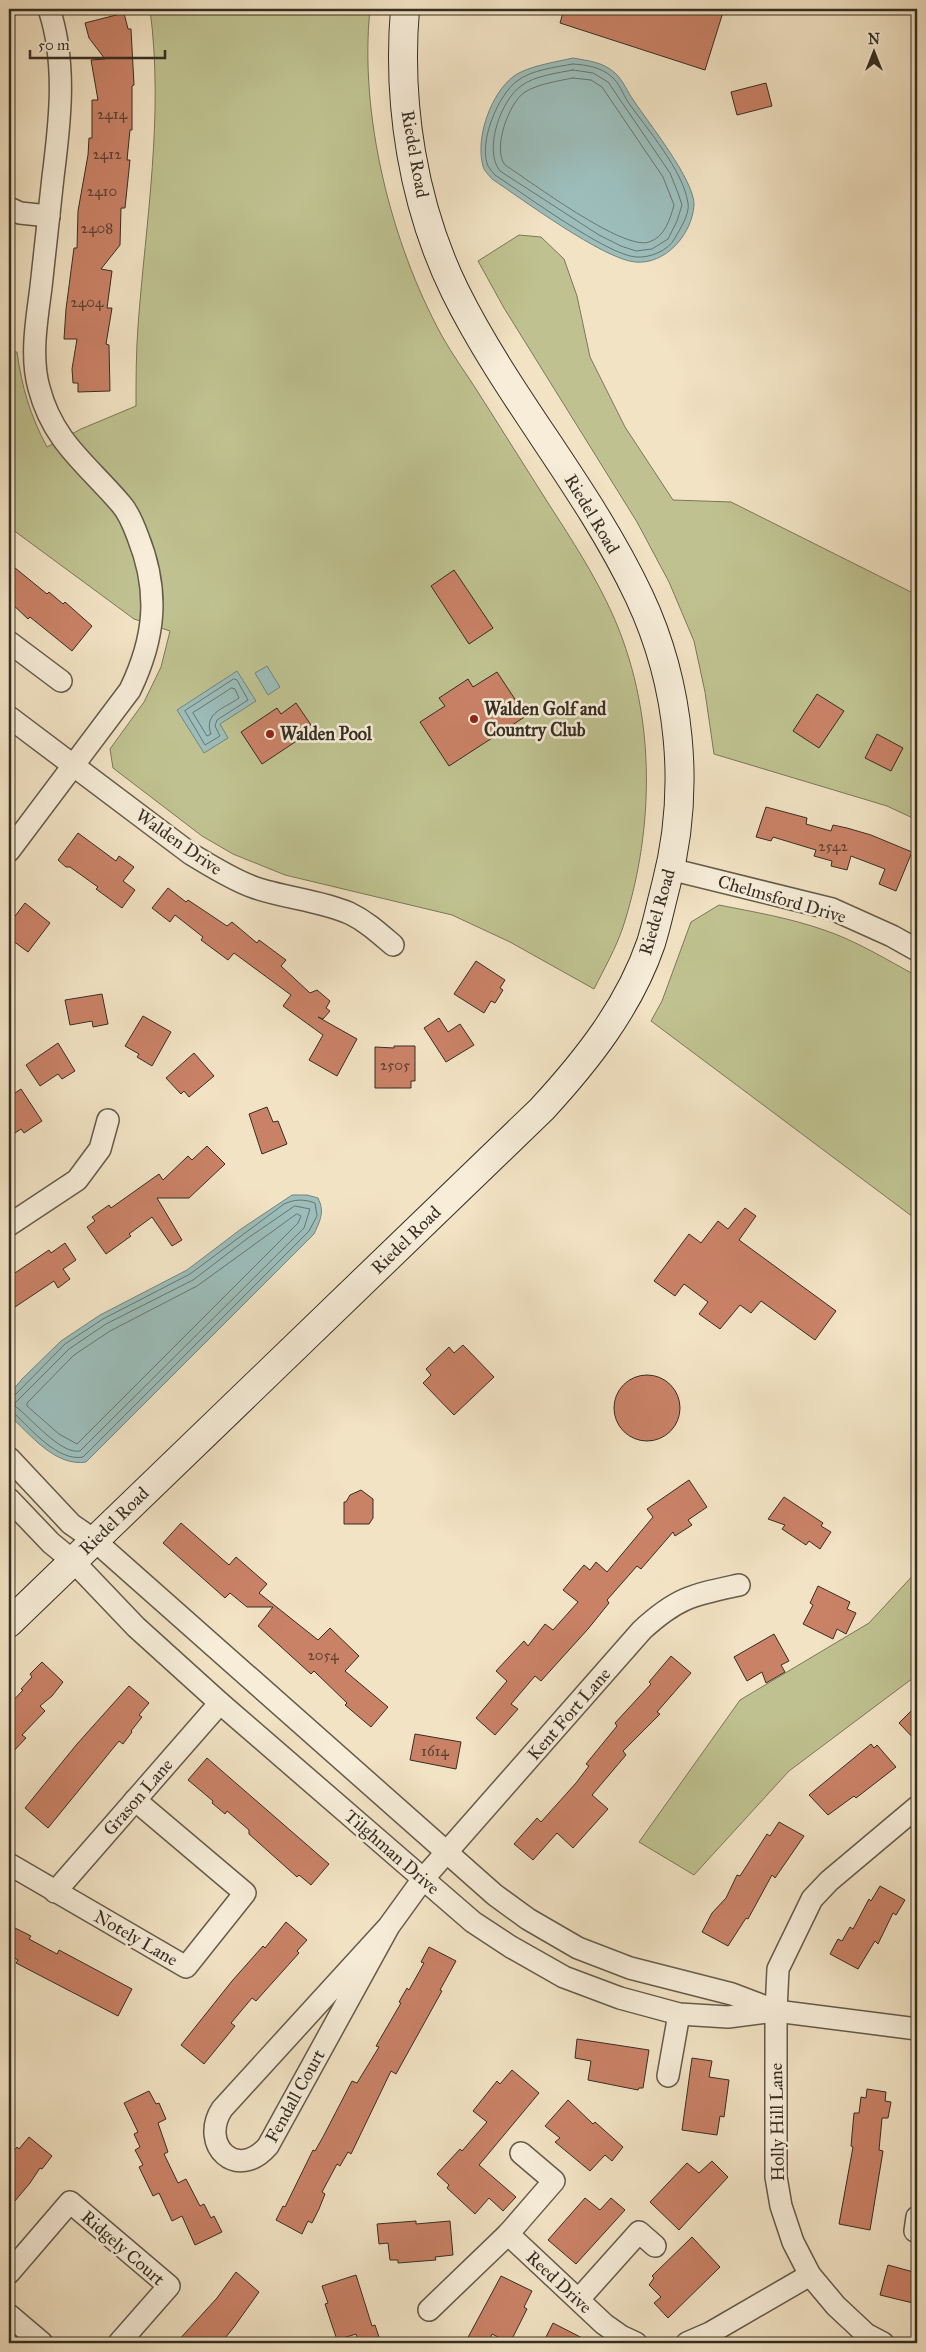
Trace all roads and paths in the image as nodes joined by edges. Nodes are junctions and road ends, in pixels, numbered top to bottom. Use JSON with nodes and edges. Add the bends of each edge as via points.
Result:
{"nodes":[{"id":1,"x":49,"y":9,"type":"edge"},
{"id":2,"x":406,"y":9,"type":"edge"},
{"id":3,"x":9,"y":208,"type":"edge"},
{"id":4,"x":49,"y":216,"type":"junction"},
{"id":5,"x":9,"y":642,"type":"edge"},
{"id":6,"x":61,"y":681,"type":"dead end"},
{"id":7,"x":9,"y":717,"type":"edge"},
{"id":8,"x":73,"y":766,"type":"junction"},
{"id":9,"x":9,"y":851,"type":"edge"},
{"id":10,"x":670,"y":868,"type":"junction"},
{"id":11,"x":393,"y":945,"type":"dead end"},
{"id":12,"x":917,"y":950,"type":"edge"},
{"id":13,"x":108,"y":1120,"type":"dead end"},
{"id":14,"x":9,"y":1225,"type":"edge"},
{"id":15,"x":9,"y":1458,"type":"edge"},
{"id":16,"x":9,"y":1499,"type":"edge"},
{"id":17,"x":94,"y":1540,"type":"junction"},
{"id":18,"x":73,"y":1561,"type":"junction"},
{"id":19,"x":739,"y":1585,"type":"dead end"},
{"id":20,"x":9,"y":1623,"type":"edge"},
{"id":21,"x":220,"y":1703,"type":"junction"},
{"id":22,"x":135,"y":1800,"type":"junction"},
{"id":23,"x":917,"y":1807,"type":"edge"},
{"id":24,"x":447,"y":1852,"type":"junction"},
{"id":25,"x":9,"y":1864,"type":"edge"},
{"id":26,"x":423,"y":1880,"type":"junction"},
{"id":27,"x":55,"y":1892,"type":"junction"},
{"id":28,"x":389,"y":1926,"type":"junction"},
{"id":29,"x":776,"y":2011,"type":"junction"},
{"id":30,"x":679,"y":2014,"type":"junction"},
{"id":31,"x":917,"y":2029,"type":"edge"},
{"id":32,"x":668,"y":2076,"type":"dead end"},
{"id":33,"x":521,"y":2153,"type":"dead end"},
{"id":34,"x":917,"y":2217,"type":"edge"},
{"id":35,"x":917,"y":2232,"type":"edge"},
{"id":36,"x":508,"y":2234,"type":"junction"},
{"id":37,"x":655,"y":2246,"type":"dead end"},
{"id":38,"x":9,"y":2273,"type":"edge"},
{"id":39,"x":810,"y":2275,"type":"junction"},
{"id":40,"x":579,"y":2299,"type":"junction"},
{"id":41,"x":430,"y":2310,"type":"dead end"},
{"id":42,"x":9,"y":2315,"type":"edge"},
{"id":43,"x":870,"y":2340,"type":"edge"},
{"id":44,"x":42,"y":2343,"type":"edge"},
{"id":45,"x":119,"y":2343,"type":"edge"},
{"id":46,"x":636,"y":2343,"type":"edge"},
{"id":47,"x":687,"y":2343,"type":"edge"}],
"edges":[{"from":1,"to":4,"type":"street","via":[[59,50],[60,117]]},
{"from":2,"to":10,"type":"street","name":"Riedel Road","via":[[403,73],[408,132],[419,190],[435,243],[455,290],[485,345],[606,533],[640,597],[660,650],[679,747],[680,810]]},
{"from":3,"to":4,"type":"street","via":[[20,213]]},
{"from":4,"to":8,"type":"street","via":[[35,332],[38,387],[61,439],[126,513],[144,552],[152,593],[150,630],[143,662],[130,690]]},
{"from":5,"to":6,"type":"street"},
{"from":7,"to":8,"type":"street","name":"Walden Drive"},
{"from":8,"to":9,"type":"street"},
{"from":8,"to":11,"type":"street","name":"Walden Drive","via":[[191,854],[224,873],[274,893],[350,914]]},
{"from":10,"to":12,"type":"street","name":"Chelmsford Drive","via":[[832,910]]},
{"from":10,"to":17,"type":"street","name":"Riedel Road","via":[[650,944],[628,994],[578,1070],[542,1109]]},
{"from":13,"to":14,"type":"street","via":[[100,1148],[76,1180]]},
{"from":15,"to":17,"type":"street","name":"Tilghman Drive","via":[[71,1524]]},
{"from":16,"to":18,"type":"street","name":"Tilghman Drive"},
{"from":17,"to":18,"type":"street","name":"Riedel Road"},
{"from":17,"to":24,"type":"street","name":"Tilghman Drive"},
{"from":18,"to":20,"type":"street","name":"Riedel Road"},
{"from":18,"to":21,"type":"street","name":"Tilghman Drive","via":[[136,1627]]},
{"from":19,"to":24,"type":"street","name":"Kent Fort Lane","via":[[678,1601],[642,1630]]},
{"from":21,"to":22,"type":"street","name":"Grason Lane"},
{"from":21,"to":26,"type":"street","name":"Tilghman Drive"},
{"from":22,"to":27,"type":"street","name":"Grason Lane"},
{"from":22,"to":27,"type":"street","name":"Notely Lane","via":[[245,1893],[186,1967]]},
{"from":23,"to":29,"type":"street","name":"Holly Hill Lane","via":[[812,1899],[778,1970]]},
{"from":24,"to":26,"type":"street","name":"Kent Fort Lane"},
{"from":24,"to":29,"type":"street","name":"Tilghman Drive","via":[[528,1919],[578,1948],[630,1968],[732,1994]]},
{"from":25,"to":27,"type":"street","name":"Notely Lane"},
{"from":26,"to":28,"type":"street","name":"Fendall Court"},
{"from":26,"to":30,"type":"street","name":"Tilghman Drive","via":[[473,1922],[564,1977],[620,1998]]},
{"from":28,"to":28,"type":"street","name":"Fendall Court","via":[[222,2109],[214,2128],[218,2146],[224,2154],[233,2160],[245,2161],[261,2154],[268,2146]]},
{"from":29,"to":30,"type":"street","name":"Tilghman Drive","via":[[728,2017]]},
{"from":29,"to":31,"type":"street","name":"Tilghman Drive"},
{"from":29,"to":39,"type":"street","name":"Holly Hill Lane","via":[[776,2177],[781,2206],[793,2242]]},
{"from":30,"to":32,"type":"street"},
{"from":33,"to":36,"type":"street","via":[[554,2180]]},
{"from":34,"to":35,"type":"street"},
{"from":36,"to":40,"type":"street","name":"Reed Drive"},
{"from":36,"to":41,"type":"street"},
{"from":37,"to":40,"type":"street","via":[[638,2232]]},
{"from":38,"to":45,"type":"street","name":"Ridgely Court","via":[[70,2202],[169,2286]]},
{"from":39,"to":43,"type":"street","name":"Holly Hill Lane"},
{"from":39,"to":47,"type":"street","via":[[710,2334]]},
{"from":40,"to":46,"type":"street","name":"Reed Drive","via":[[604,2324]]},
{"from":42,"to":44,"type":"street"}]}
